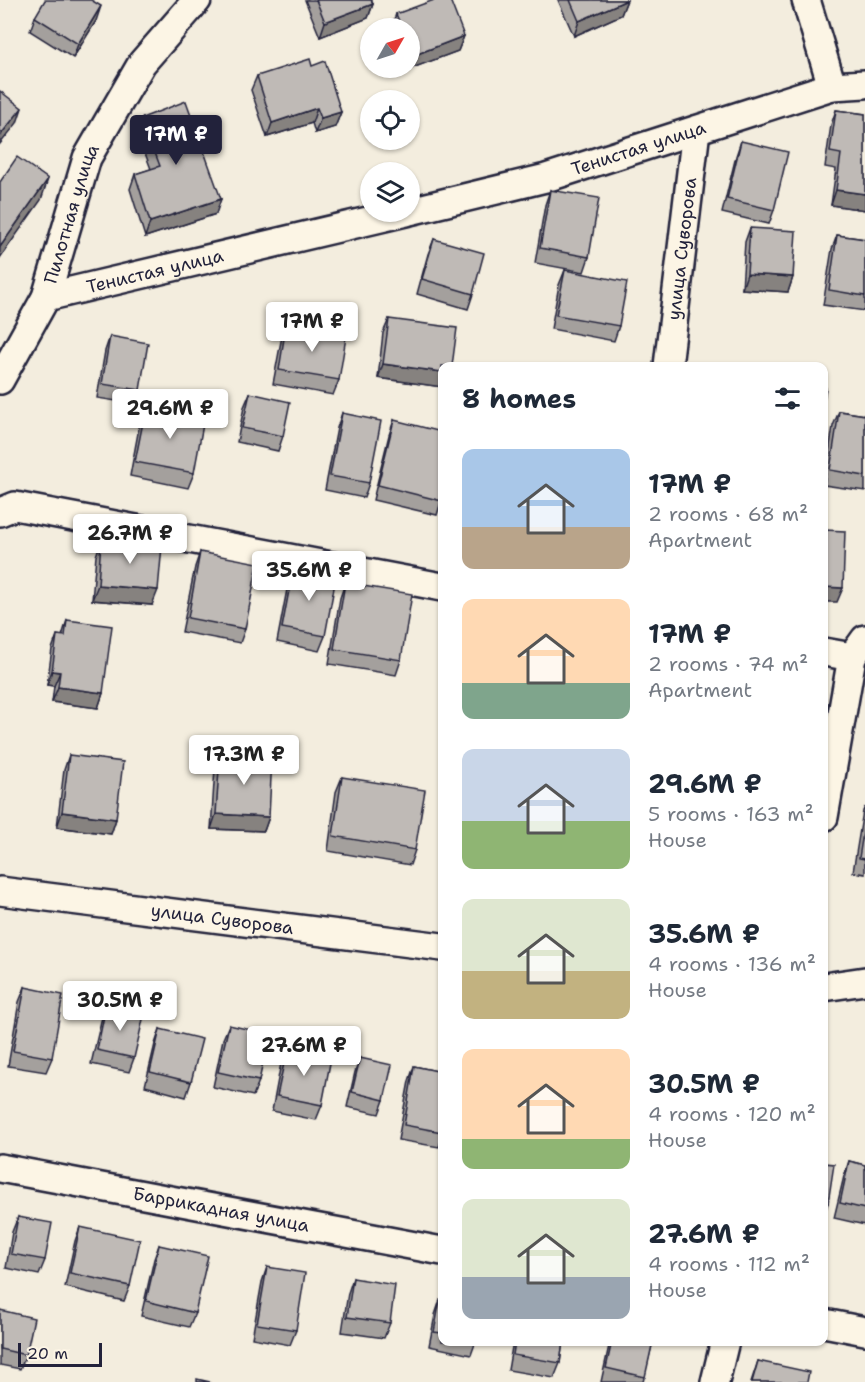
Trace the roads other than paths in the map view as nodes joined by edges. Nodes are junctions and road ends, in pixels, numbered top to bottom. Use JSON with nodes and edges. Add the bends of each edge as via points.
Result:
{"nodes":[{"id":1,"x":197,"y":0,"type":"edge"},
{"id":2,"x":806,"y":0,"type":"edge"},
{"id":3,"x":865,"y":84,"type":"edge"},
{"id":4,"x":832,"y":86,"type":"junction"},
{"id":5,"x":696,"y":130,"type":"junction"},
{"id":6,"x":420,"y":208,"type":"edge"},
{"id":7,"x":362,"y":222,"type":"edge"},
{"id":8,"x":45,"y":297,"type":"junction"},
{"id":9,"x":668,"y":362,"type":"edge"},
{"id":10,"x":0,"y":380,"type":"edge"},
{"id":11,"x":0,"y":512,"type":"edge"},
{"id":12,"x":438,"y":586,"type":"edge"},
{"id":13,"x":858,"y":648,"type":"edge"},
{"id":14,"x":828,"y":652,"type":"edge"},
{"id":15,"x":828,"y":797,"type":"edge"},
{"id":16,"x":0,"y":891,"type":"edge"},
{"id":17,"x":438,"y":946,"type":"edge"},
{"id":18,"x":865,"y":981,"type":"edge"},
{"id":19,"x":828,"y":986,"type":"edge"},
{"id":20,"x":0,"y":1168,"type":"edge"},
{"id":21,"x":438,"y":1250,"type":"edge"},
{"id":22,"x":828,"y":1324,"type":"edge"},
{"id":23,"x":865,"y":1331,"type":"edge"},
{"id":24,"x":724,"y":1346,"type":"edge"},
{"id":25,"x":715,"y":1382,"type":"edge"}],
"edges":[{"from":1,"to":8,"type":"street","name":"Пилотная улица","via":[[142,63],[87,158]]},
{"from":2,"to":4,"type":"street"},
{"from":3,"to":4,"type":"street","name":"Тенистая улица"},
{"from":4,"to":5,"type":"street","name":"Тенистая улица"},
{"from":5,"to":6,"type":"street","name":"Тенистая улица","via":[[546,178]]},
{"from":5,"to":9,"type":"street","name":"улица Суворова"},
{"from":7,"to":8,"type":"street","name":"Тенистая улица"},
{"from":8,"to":10,"type":"street","name":"Пилотная улица"},
{"from":11,"to":12,"type":"street","via":[[15,506]]},
{"from":13,"to":14,"type":"street"},
{"from":13,"to":15,"type":"street"},
{"from":16,"to":17,"type":"street","name":"улица Суворова"},
{"from":18,"to":19,"type":"street"},
{"from":20,"to":21,"type":"street","name":"Баррикадная улица"},
{"from":22,"to":23,"type":"street"},
{"from":24,"to":25,"type":"street"}]}
